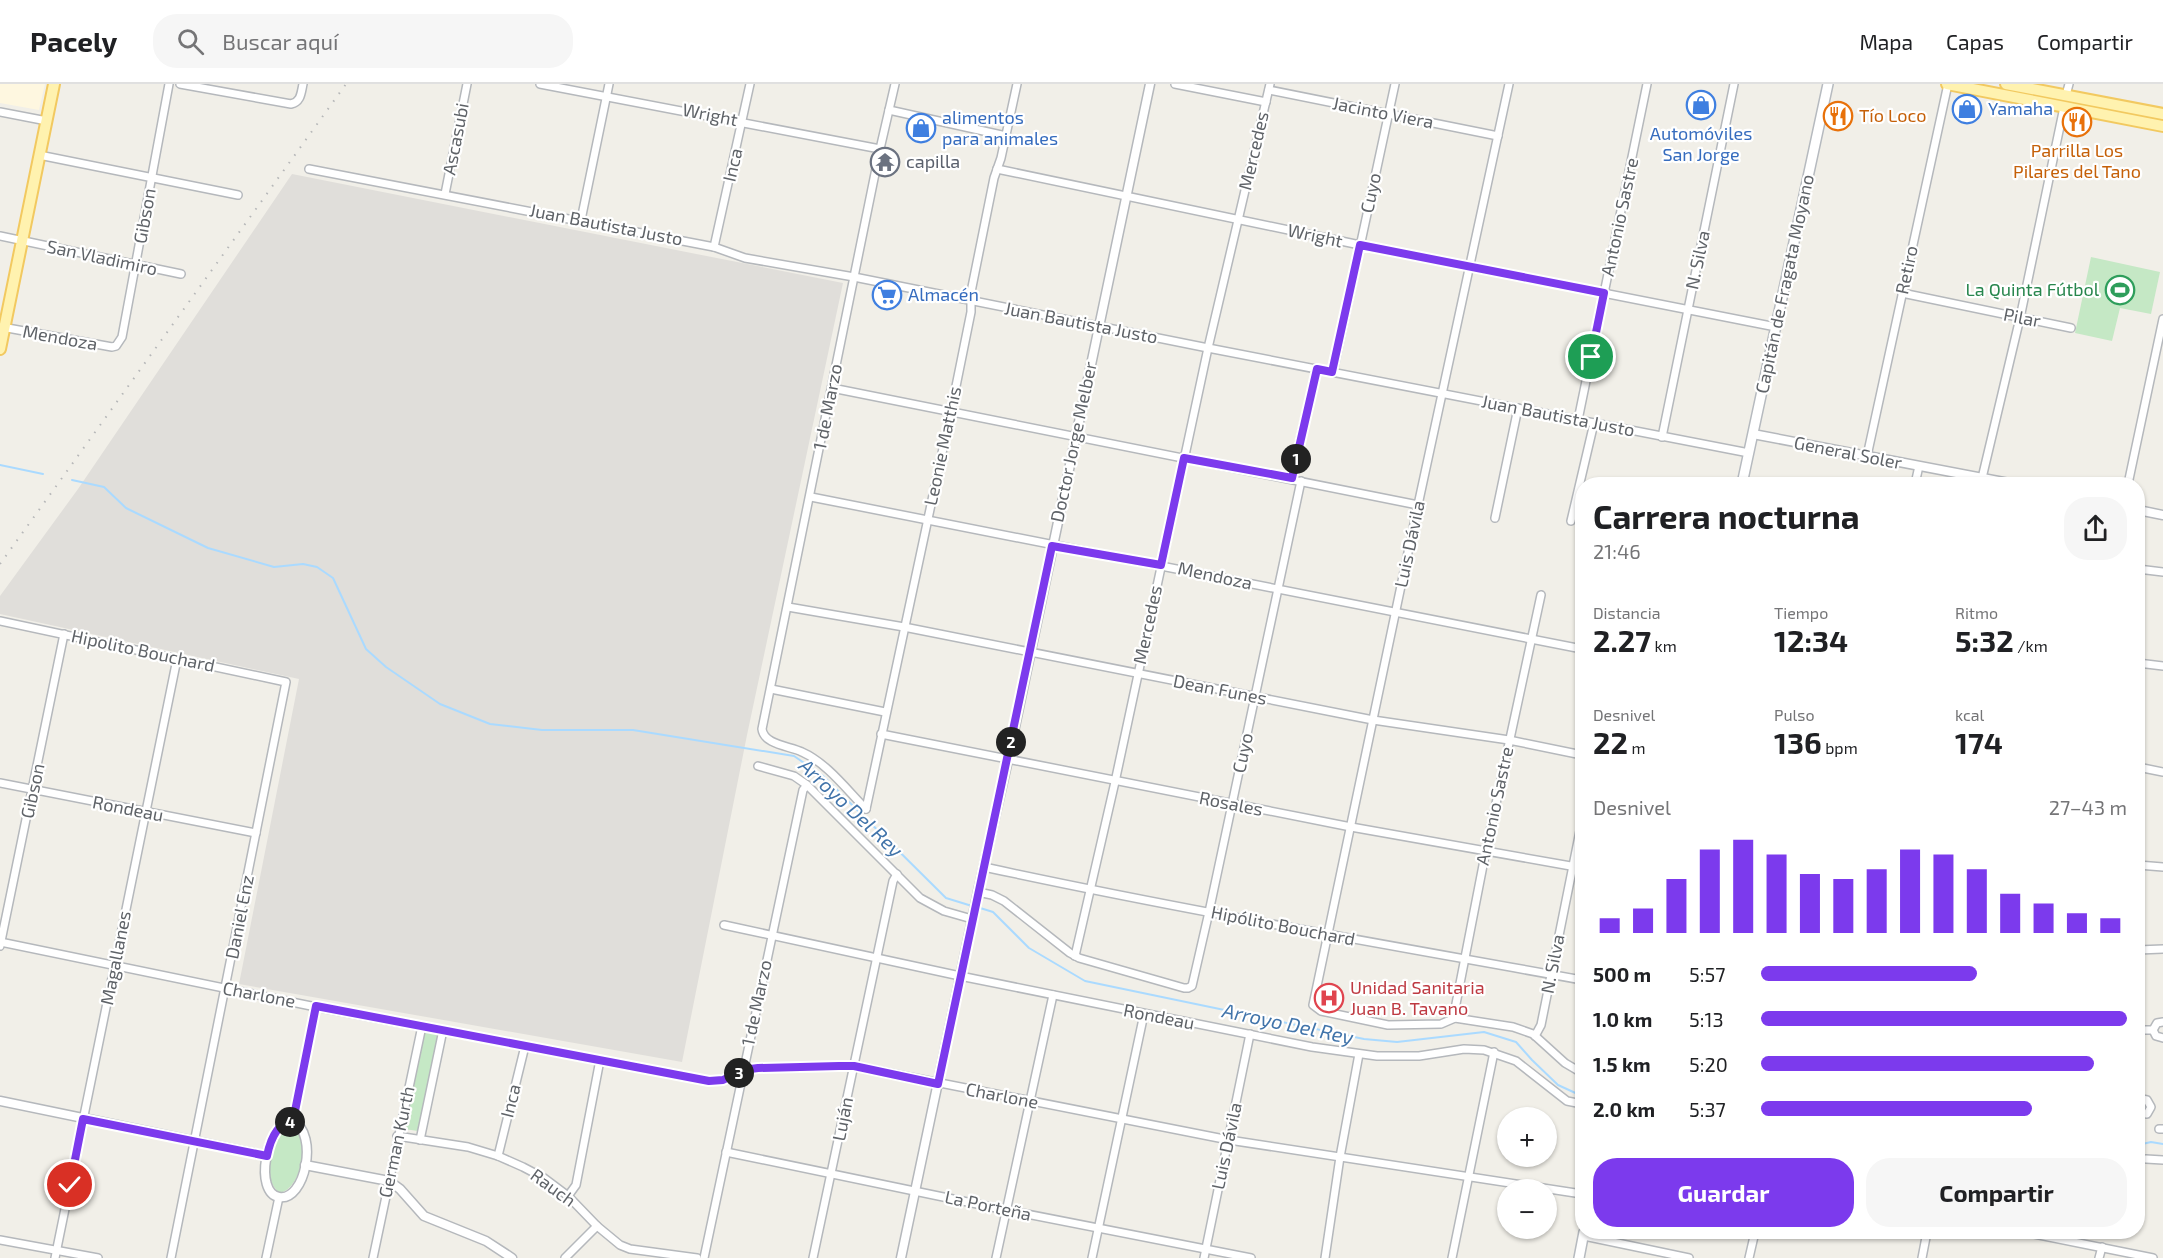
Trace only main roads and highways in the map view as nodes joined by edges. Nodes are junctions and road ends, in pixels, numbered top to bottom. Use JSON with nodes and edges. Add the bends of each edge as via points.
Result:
{"nodes":[{"id":1,"x":54,"y":84,"type":"edge"},
{"id":2,"x":1828,"y":84,"type":"edge"},
{"id":3,"x":1948,"y":84,"type":"edge"},
{"id":4,"x":2006,"y":84,"type":"edge"},
{"id":5,"x":2068,"y":90,"type":"edge"},
{"id":6,"x":2163,"y":114,"type":"edge"},
{"id":7,"x":2163,"y":126,"type":"edge"},
{"id":8,"x":2,"y":327,"type":"edge"},
{"id":9,"x":0,"y":349,"type":"edge"},
{"id":10,"x":1744,"y":477,"type":"edge"},
{"id":11,"x":1583,"y":1239,"type":"edge"},
{"id":12,"x":1579,"y":1258,"type":"edge"}],
"edges":[{"from":1,"to":8,"type":"main road"},
{"from":2,"to":10,"type":"main road","name":"Capitán de Fragata Moyano"},
{"from":3,"to":7,"type":"main road"},
{"from":4,"to":5,"type":"main road"},
{"from":5,"to":6,"type":"main road"},
{"from":8,"to":9,"type":"main road"},
{"from":11,"to":12,"type":"main road"}]}
